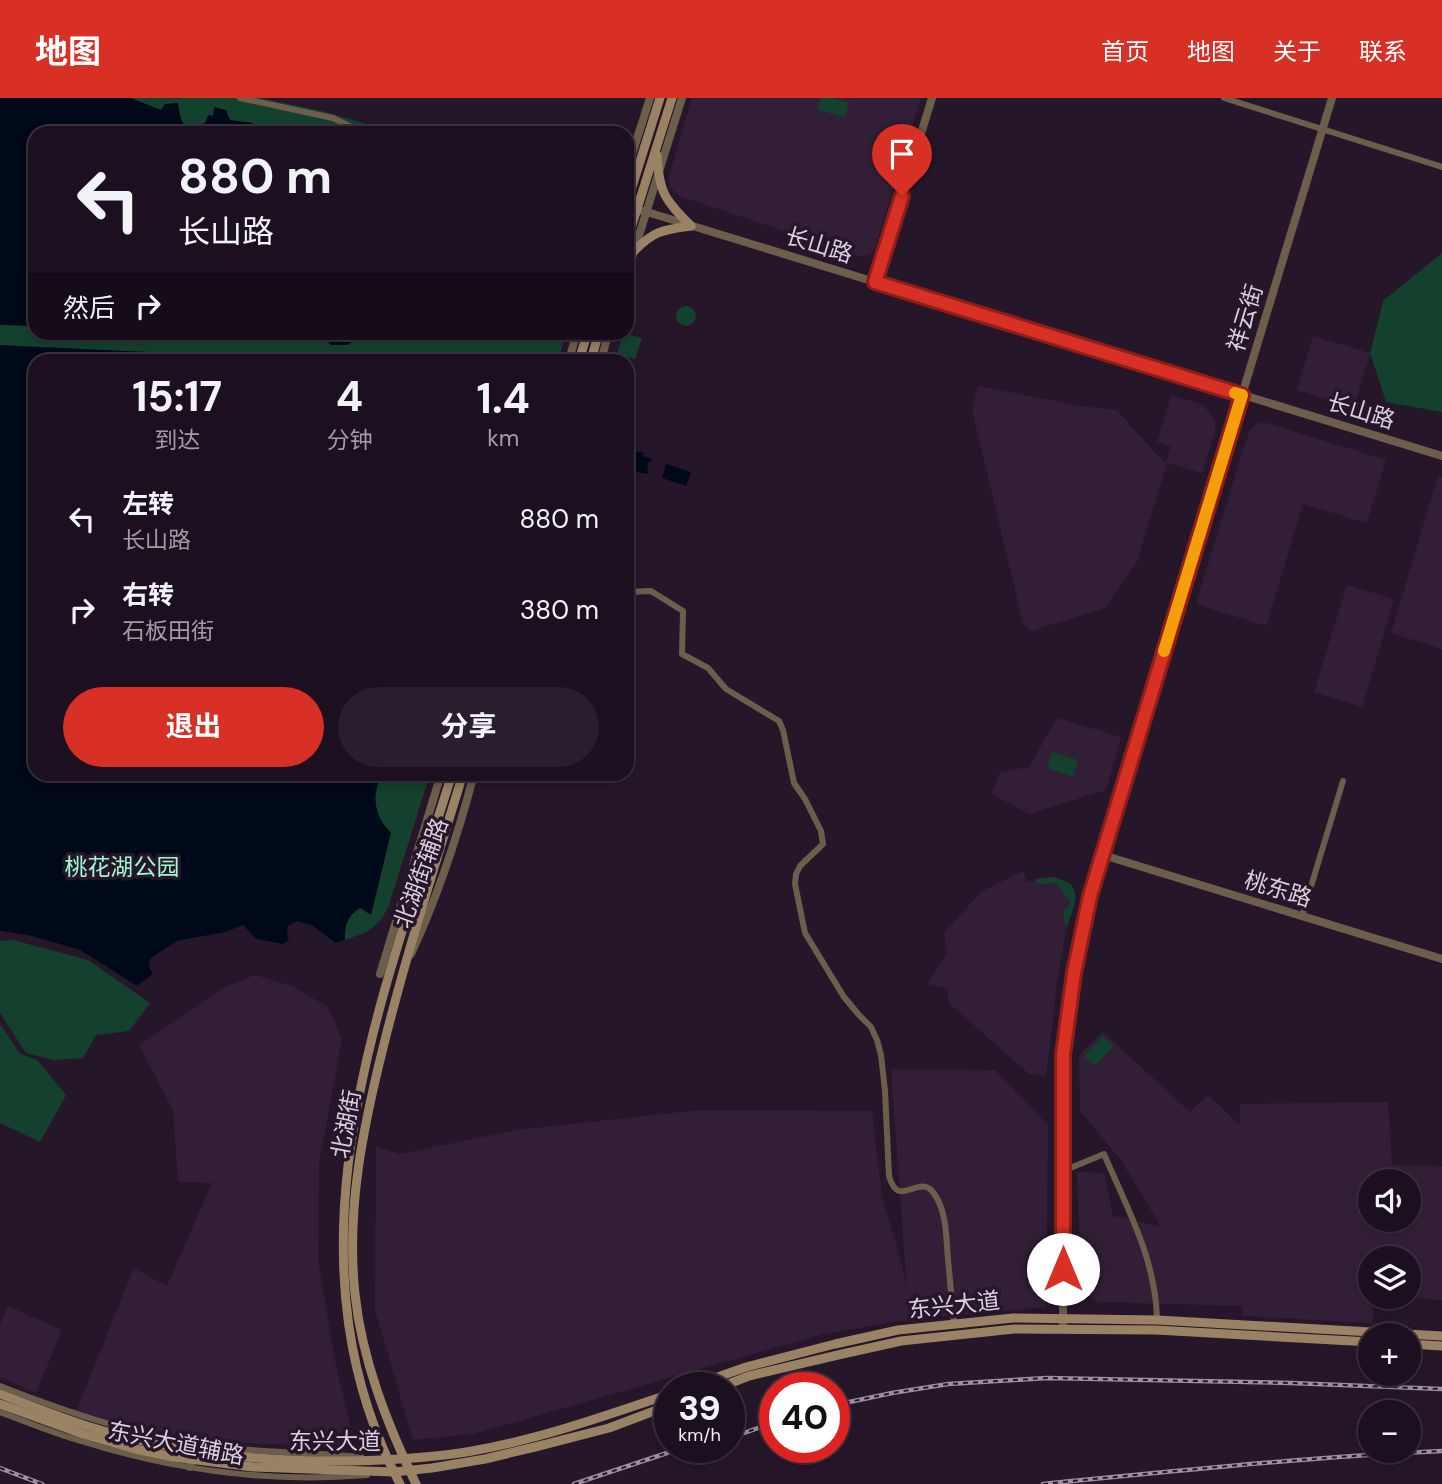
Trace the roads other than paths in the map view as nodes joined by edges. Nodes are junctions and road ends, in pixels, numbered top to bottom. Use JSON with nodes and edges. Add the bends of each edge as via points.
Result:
{"nodes":[{"id":1,"x":240,"y":98,"type":"edge"},
{"id":2,"x":650,"y":98,"type":"edge"},
{"id":3,"x":660,"y":98,"type":"edge"},
{"id":4,"x":671,"y":98,"type":"edge"},
{"id":5,"x":682,"y":98,"type":"edge"},
{"id":6,"x":932,"y":98,"type":"edge"},
{"id":7,"x":1224,"y":98,"type":"edge"},
{"id":8,"x":1332,"y":98,"type":"edge"},
{"id":9,"x":350,"y":126,"type":"edge"},
{"id":10,"x":1322,"y":129,"type":"junction"},
{"id":11,"x":657,"y":146,"type":"junction"},
{"id":12,"x":634,"y":148,"type":"edge"},
{"id":13,"x":1442,"y":167,"type":"edge"},
{"id":14,"x":658,"y":175,"type":"junction"},
{"id":15,"x":634,"y":181,"type":"edge"},
{"id":16,"x":634,"y":209,"type":"edge"},
{"id":17,"x":642,"y":211,"type":"junction"},
{"id":18,"x":691,"y":226,"type":"junction"},
{"id":19,"x":634,"y":237,"type":"edge"},
{"id":20,"x":634,"y":245,"type":"edge"},
{"id":21,"x":875,"y":282,"type":"junction"},
{"id":22,"x":1242,"y":395,"type":"junction"},
{"id":23,"x":1442,"y":456,"type":"edge"},
{"id":24,"x":634,"y":592,"type":"edge"},
{"id":25,"x":439,"y":781,"type":"edge"},
{"id":26,"x":450,"y":781,"type":"edge"},
{"id":27,"x":461,"y":781,"type":"edge"},
{"id":28,"x":472,"y":781,"type":"edge"},
{"id":29,"x":1343,"y":781,"type":"dead end"},
{"id":30,"x":1103,"y":855,"type":"junction"},
{"id":31,"x":1302,"y":916,"type":"junction"},
{"id":32,"x":1442,"y":959,"type":"edge"},
{"id":33,"x":380,"y":974,"type":"dead end"},
{"id":34,"x":399,"y":983,"type":"junction"},
{"id":35,"x":1063,"y":1171,"type":"junction"},
{"id":36,"x":1063,"y":1318,"type":"junction"},
{"id":37,"x":1157,"y":1320,"type":"junction"},
{"id":38,"x":954,"y":1324,"type":"junction"},
{"id":39,"x":1063,"y":1329,"type":"junction"},
{"id":40,"x":1442,"y":1336,"type":"edge"},
{"id":41,"x":1358,"y":1341,"type":"edge"},
{"id":42,"x":1421,"y":1345,"type":"edge"},
{"id":43,"x":1442,"y":1346,"type":"edge"},
{"id":44,"x":732,"y":1372,"type":"edge"},
{"id":45,"x":745,"y":1378,"type":"edge"},
{"id":46,"x":0,"y":1386,"type":"edge"},
{"id":47,"x":0,"y":1394,"type":"edge"},
{"id":48,"x":24,"y":1396,"type":"junction"},
{"id":49,"x":654,"y":1400,"type":"edge"},
{"id":50,"x":0,"y":1404,"type":"edge"},
{"id":51,"x":41,"y":1410,"type":"junction"},
{"id":52,"x":654,"y":1411,"type":"edge"},
{"id":53,"x":0,"y":1412,"type":"edge"},
{"id":54,"x":241,"y":1450,"type":"junction"},
{"id":55,"x":192,"y":1455,"type":"junction"},
{"id":56,"x":224,"y":1455,"type":"junction"},
{"id":57,"x":403,"y":1459,"type":"junction"},
{"id":58,"x":387,"y":1460,"type":"junction"},
{"id":59,"x":297,"y":1470,"type":"junction"},
{"id":60,"x":410,"y":1471,"type":"junction"},
{"id":61,"x":394,"y":1472,"type":"junction"},
{"id":62,"x":331,"y":1478,"type":"junction"},
{"id":63,"x":400,"y":1484,"type":"edge"},
{"id":64,"x":416,"y":1484,"type":"edge"}],
"edges":[{"from":1,"to":9,"type":"street","via":[[333,118]]},
{"from":2,"to":12,"type":"street"},
{"from":3,"to":15,"type":"main road"},
{"from":4,"to":11,"type":"main road"},
{"from":5,"to":14,"type":"street"},
{"from":6,"to":21,"type":"street"},
{"from":7,"to":10,"type":"street"},
{"from":8,"to":10,"type":"street","name":"祥云街"},
{"from":10,"to":13,"type":"street"},
{"from":10,"to":22,"type":"street","name":"祥云街"},
{"from":11,"to":14,"type":"main road"},
{"from":11,"to":17,"type":"main road"},
{"from":14,"to":17,"type":"street"},
{"from":14,"to":18,"type":"main road","via":[[670,204]]},
{"from":16,"to":17,"type":"street","name":"长山路"},
{"from":17,"to":18,"type":"street","name":"长山路"},
{"from":17,"to":19,"type":"main road"},
{"from":18,"to":20,"type":"main road","via":[[664,230]]},
{"from":18,"to":21,"type":"street","name":"长山路"},
{"from":21,"to":22,"type":"street","name":"长山路"},
{"from":22,"to":23,"type":"street","name":"长山路"},
{"from":22,"to":30,"type":"street","name":"祥云街"},
{"from":24,"to":38,"type":"street","via":[[651,591],[683,611],[682,654],[708,668],[726,689],[779,721],[783,730],[794,783],[821,831],[823,844],[796,874],[805,933],[877,1040],[886,1091],[889,1176],[899,1192],[919,1186],[935,1194],[944,1218]]},
{"from":25,"to":33,"type":"street","name":"北湖街辅路"},
{"from":26,"to":58,"type":"main road","name":"北湖街","via":[[387,982],[348,1154],[343,1283],[349,1334],[360,1384]]},
{"from":27,"to":34,"type":"main road","name":"北湖街"},
{"from":28,"to":34,"type":"street","name":"北湖街辅路","via":[[431,911]]},
{"from":29,"to":31,"type":"street"},
{"from":30,"to":31,"type":"street","name":"桃东路"},
{"from":30,"to":35,"type":"street","name":"祥云街","via":[[1081,940],[1063,1055]]},
{"from":31,"to":32,"type":"street","name":"桃东路"},
{"from":34,"to":57,"type":"main road","name":"北湖街","via":[[366,1114],[353,1237],[355,1294],[366,1357]]},
{"from":35,"to":36,"type":"street","name":"祥云街"},
{"from":35,"to":37,"type":"street","via":[[1104,1154],[1146,1251],[1157,1297]]},
{"from":36,"to":37,"type":"main road","name":"东兴大道"},
{"from":36,"to":38,"type":"main road","name":"东兴大道"},
{"from":36,"to":39,"type":"street","name":"祥云街"},
{"from":37,"to":40,"type":"main road","name":"东兴大道"},
{"from":38,"to":44,"type":"main road","name":"东兴大道","via":[[835,1343]]},
{"from":39,"to":41,"type":"main road","name":"东兴大道"},
{"from":39,"to":45,"type":"main road","name":"东兴大道","via":[[1014,1329],[901,1341]]},
{"from":42,"to":43,"type":"main road"},
{"from":46,"to":48,"type":"street","name":"东兴大道辅路"},
{"from":47,"to":51,"type":"main road","name":"东兴大道"},
{"from":48,"to":51,"type":"street"},
{"from":48,"to":55,"type":"street","name":"东兴大道辅路"},
{"from":49,"to":57,"type":"main road","name":"东兴大道","via":[[530,1438],[474,1451]]},
{"from":50,"to":55,"type":"main road","name":"东兴大道","via":[[135,1448]]},
{"from":51,"to":55,"type":"main road","name":"东兴大道"},
{"from":52,"to":60,"type":"main road","name":"东兴大道","via":[[536,1447]]},
{"from":53,"to":55,"type":"street","name":"东兴大道辅路","via":[[133,1455]]},
{"from":54,"to":55,"type":"street","name":"东兴大道辅路"},
{"from":54,"to":56,"type":"street"},
{"from":54,"to":58,"type":"street","name":"东兴大道辅路"},
{"from":55,"to":56,"type":"main road","name":"东兴大道"},
{"from":55,"to":59,"type":"main road","name":"东兴大道"},
{"from":55,"to":62,"type":"street","name":"东兴大道辅路","via":[[252,1475]]},
{"from":56,"to":58,"type":"main road","name":"东兴大道","via":[[297,1461]]},
{"from":57,"to":58,"type":"main road","name":"东兴大道"},
{"from":57,"to":60,"type":"main road","name":"北湖街"},
{"from":58,"to":61,"type":"main road","name":"北湖街"},
{"from":59,"to":61,"type":"main road","name":"东兴大道"},
{"from":59,"to":62,"type":"street"},
{"from":60,"to":61,"type":"main road","name":"东兴大道"},
{"from":60,"to":64,"type":"main road","name":"北湖街"},
{"from":61,"to":62,"type":"street","name":"东兴大道辅路"},
{"from":61,"to":63,"type":"main road","name":"北湖街"}]}
